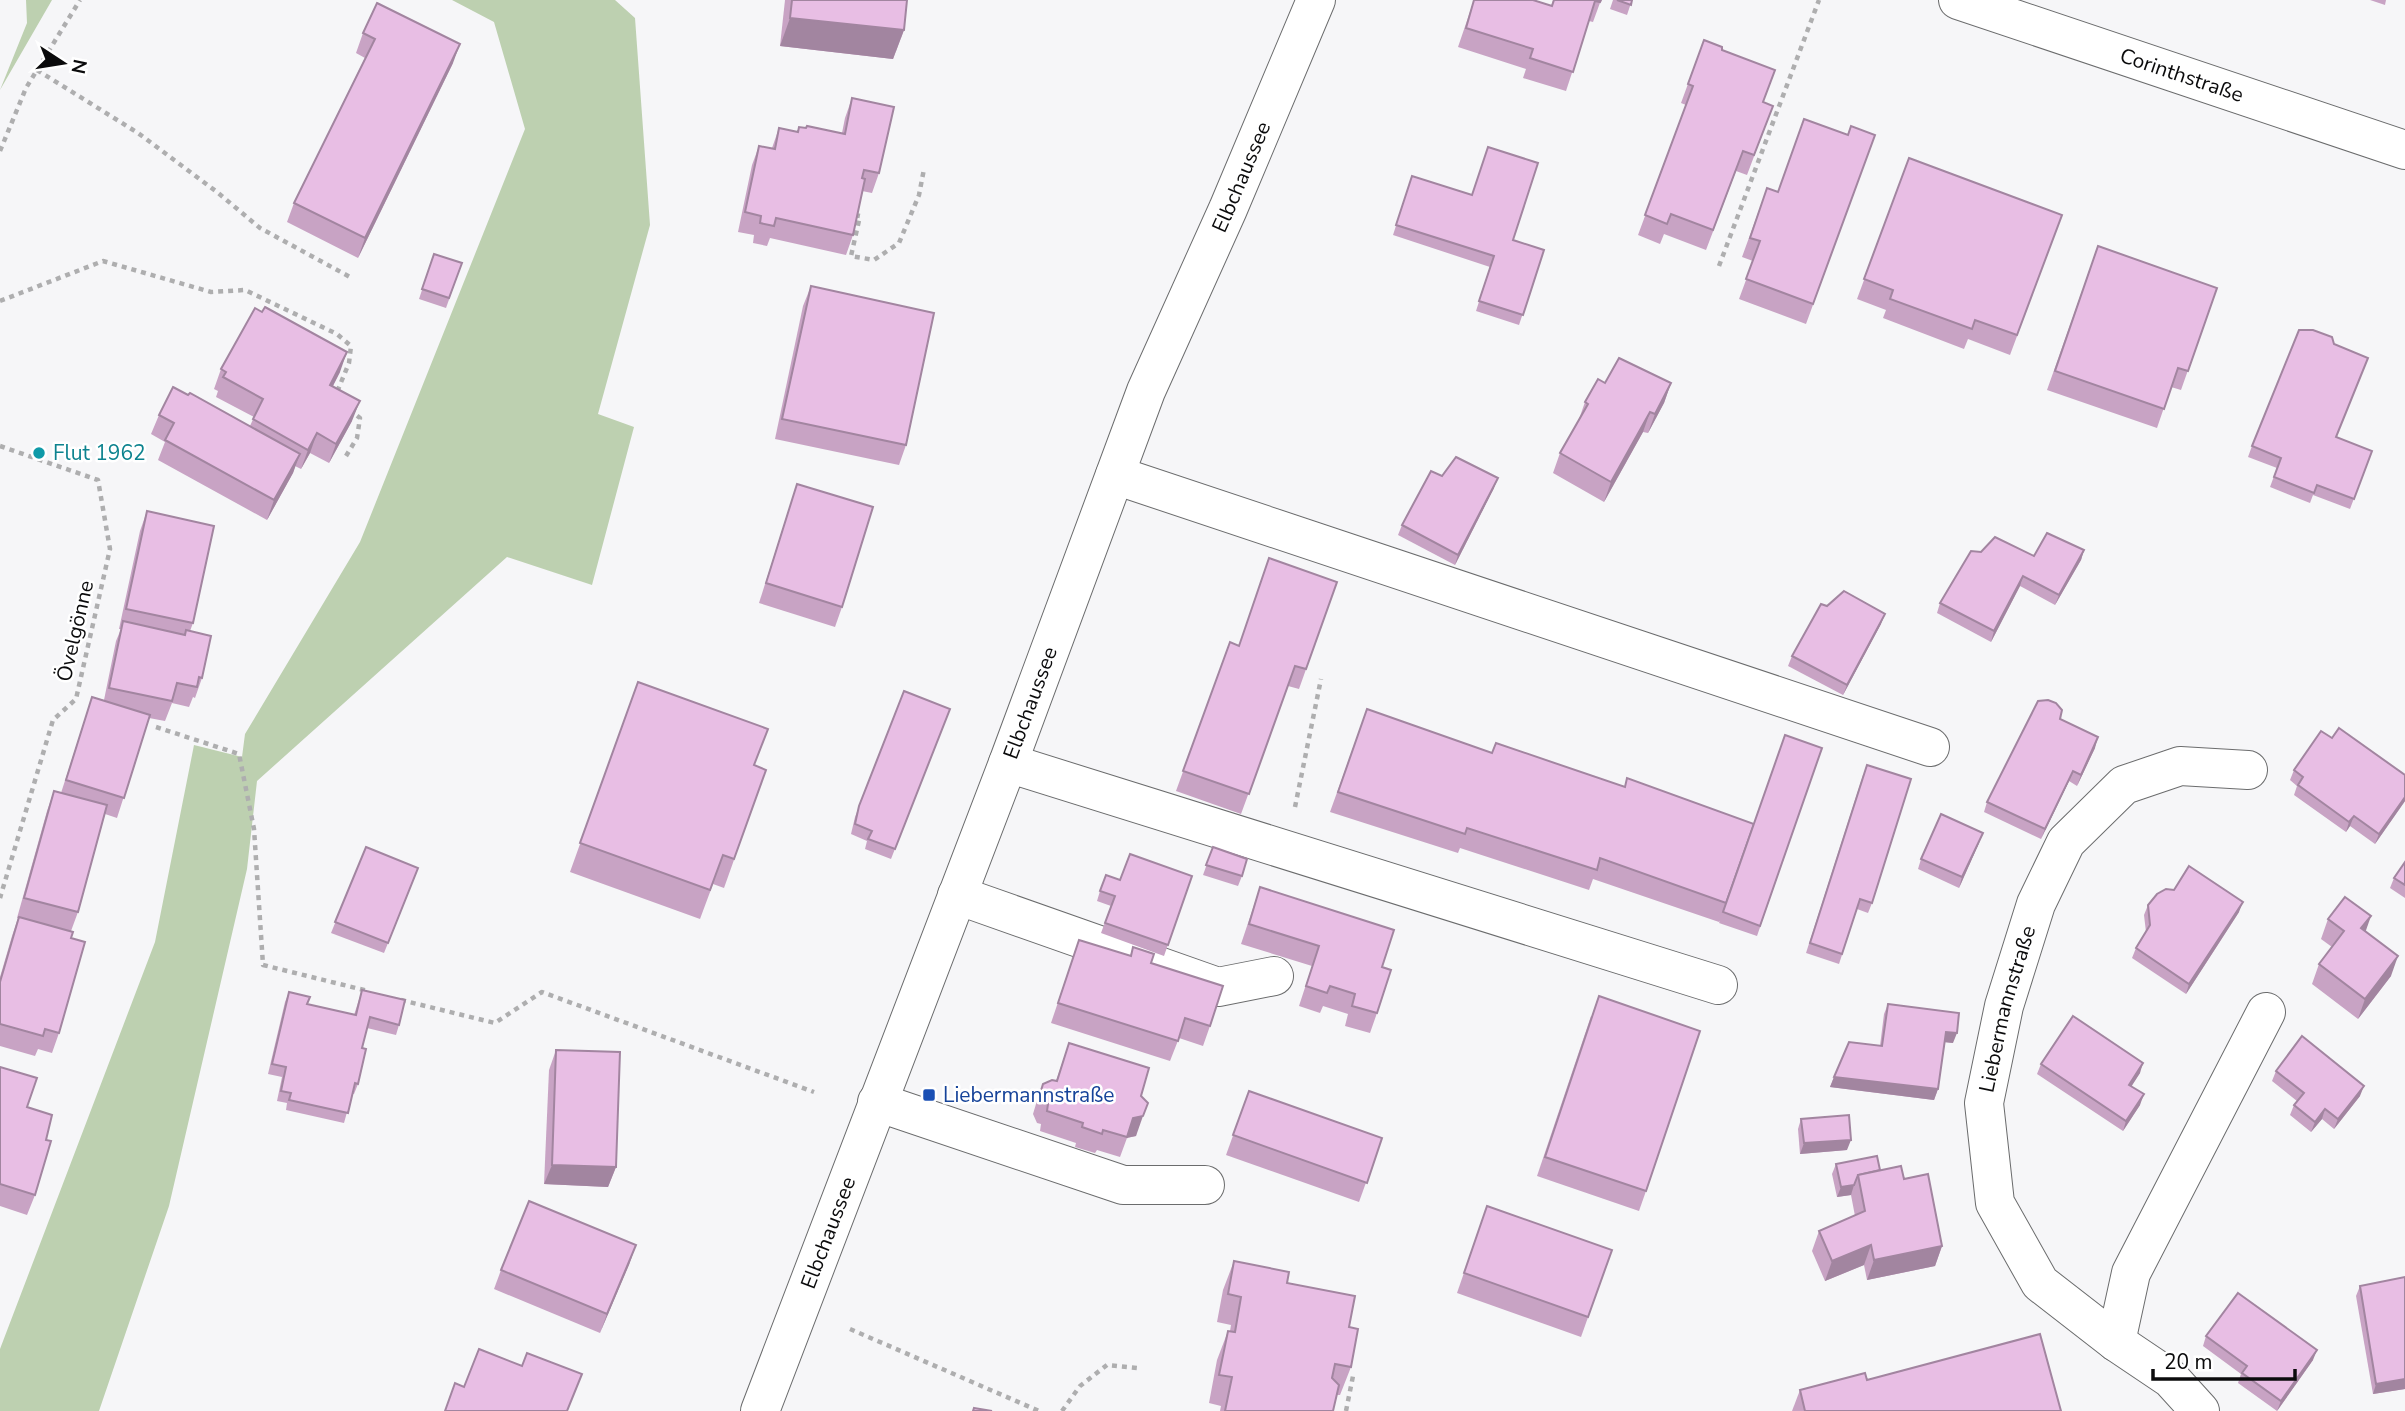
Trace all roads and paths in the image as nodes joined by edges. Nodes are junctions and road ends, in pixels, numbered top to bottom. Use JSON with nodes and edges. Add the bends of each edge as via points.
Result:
{"nodes":[{"id":1,"x":80,"y":0,"type":"edge"},
{"id":2,"x":1316,"y":0,"type":"edge"},
{"id":3,"x":1819,"y":0,"type":"edge"},
{"id":4,"x":1958,"y":0,"type":"edge"},
{"id":5,"x":37,"y":70,"type":"junction"},
{"id":6,"x":2405,"y":150,"type":"edge"},
{"id":7,"x":0,"y":151,"type":"edge"},
{"id":8,"x":924,"y":169,"type":"dead end"},
{"id":9,"x":854,"y":215,"type":"edge"},
{"id":10,"x":1719,"y":267,"type":"dead end"},
{"id":11,"x":350,"y":277,"type":"dead end"},
{"id":12,"x":0,"y":300,"type":"edge"},
{"id":13,"x":336,"y":397,"type":"edge"},
{"id":14,"x":348,"y":409,"type":"edge"},
{"id":15,"x":0,"y":446,"type":"edge"},
{"id":16,"x":346,"y":456,"type":"dead end"},
{"id":17,"x":1115,"y":475,"type":"junction"},
{"id":18,"x":1321,"y":679,"type":"dead end"},
{"id":19,"x":156,"y":727,"type":"dead end"},
{"id":20,"x":1930,"y":747,"type":"dead end"},
{"id":21,"x":1008,"y":763,"type":"junction"},
{"id":22,"x":2248,"y":770,"type":"dead end"},
{"id":23,"x":1286,"y":849,"type":"junction"},
{"id":24,"x":957,"y":895,"type":"junction"},
{"id":25,"x":0,"y":898,"type":"edge"},
{"id":26,"x":1274,"y":976,"type":"dead end"},
{"id":27,"x":1718,"y":985,"type":"dead end"},
{"id":28,"x":379,"y":994,"type":"edge"},
{"id":29,"x":392,"y":998,"type":"edge"},
{"id":30,"x":2266,"y":1012,"type":"dead end"},
{"id":31,"x":814,"y":1092,"type":"dead end"},
{"id":32,"x":877,"y":1102,"type":"junction"},
{"id":33,"x":1205,"y":1185,"type":"dead end"},
{"id":34,"x":850,"y":1329,"type":"dead end"},
{"id":35,"x":2116,"y":1342,"type":"junction"},
{"id":36,"x":1137,"y":1368,"type":"dead end"},
{"id":37,"x":1353,"y":1376,"type":"edge"},
{"id":38,"x":760,"y":1411,"type":"edge"},
{"id":39,"x":1039,"y":1411,"type":"edge"},
{"id":40,"x":1062,"y":1411,"type":"edge"},
{"id":41,"x":1346,"y":1411,"type":"edge"},
{"id":42,"x":2200,"y":1411,"type":"edge"}],
"edges":[{"from":1,"to":5,"type":"path"},
{"from":2,"to":17,"type":"main road","name":"Elbchaussee","via":[[1146,391]]},
{"from":3,"to":10,"type":"path"},
{"from":4,"to":6,"type":"main road","name":"Corinthstraße"},
{"from":5,"to":7,"type":"path"},
{"from":5,"to":11,"type":"path","via":[[138,133],[260,228]]},
{"from":8,"to":9,"type":"path","via":[[919,195],[899,243],[874,260],[851,256],[860,216]]},
{"from":12,"to":13,"type":"path","via":[[103,261],[211,292],[245,290],[337,334],[351,346]]},
{"from":14,"to":16,"type":"path","via":[[360,418],[357,438]]},
{"from":15,"to":25,"type":"path","name":"Övelgönne","via":[[98,480],[110,549],[76,699],[53,720]]},
{"from":17,"to":20,"type":"main road"},
{"from":17,"to":21,"type":"main road","name":"Elbchaussee"},
{"from":18,"to":23,"type":"path"},
{"from":19,"to":28,"type":"path","via":[[239,754],[254,829],[263,965]]},
{"from":21,"to":23,"type":"main road"},
{"from":21,"to":24,"type":"main road","name":"Elbchaussee"},
{"from":22,"to":35,"type":"main road","name":"Liebermannstraße","via":[[2180,766],[2124,785],[2066,842],[2036,904],[2004,1006],[1984,1103],[1995,1203],[2040,1283]]},
{"from":23,"to":27,"type":"main road"},
{"from":24,"to":26,"type":"main road","via":[[1218,987]]},
{"from":24,"to":32,"type":"main road","name":"Elbchaussee"},
{"from":29,"to":31,"type":"path","via":[[495,1023],[542,992]]},
{"from":30,"to":35,"type":"main road","via":[[2131,1273]]},
{"from":32,"to":33,"type":"main road","via":[[1123,1185]]},
{"from":32,"to":38,"type":"main road","name":"Elbchaussee"},
{"from":34,"to":39,"type":"path"},
{"from":35,"to":42,"type":"main road","name":"Liebermannstraße","via":[[2171,1379]]},
{"from":36,"to":40,"type":"path","via":[[1107,1365],[1080,1386]]},
{"from":37,"to":41,"type":"path"}]}
